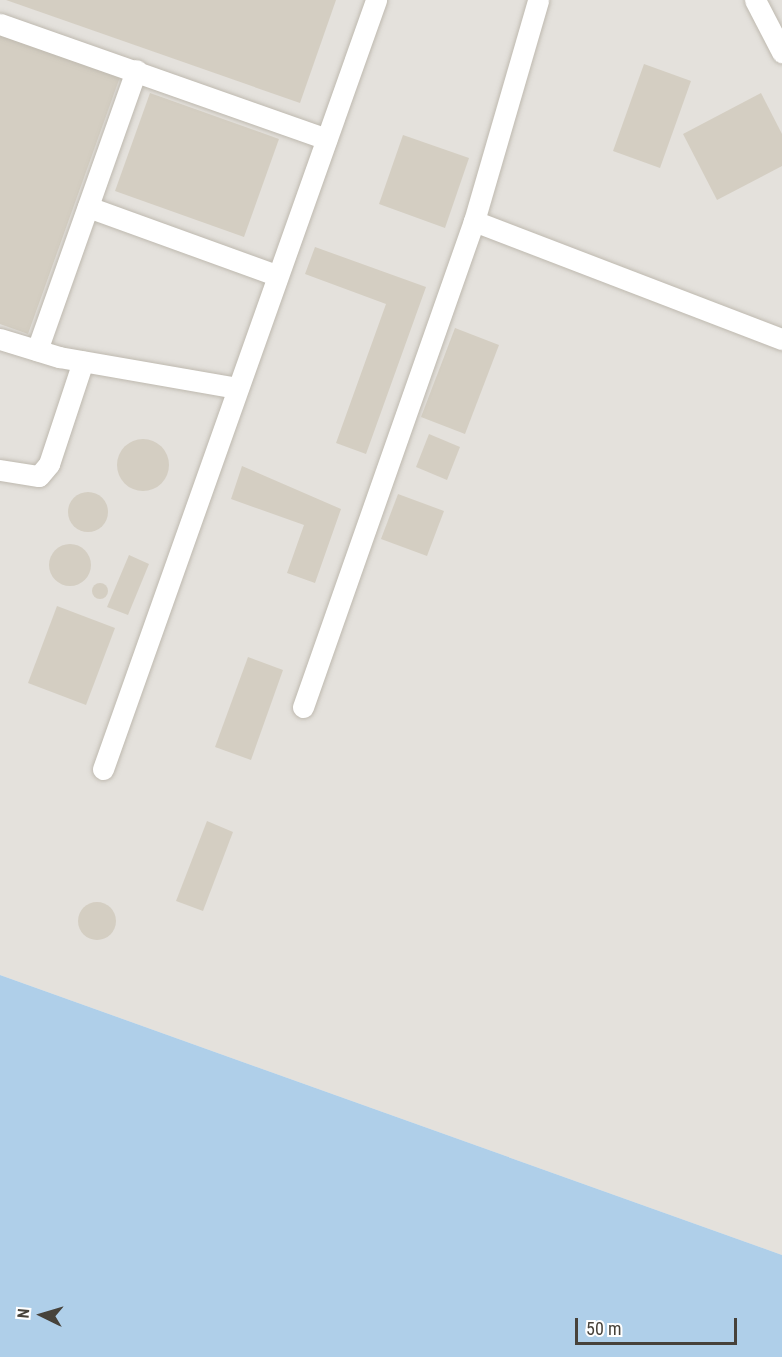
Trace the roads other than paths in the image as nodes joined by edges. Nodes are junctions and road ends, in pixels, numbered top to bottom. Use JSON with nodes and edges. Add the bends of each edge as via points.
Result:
{"nodes":[{"id":1,"x":376,"y":0,"type":"edge"},
{"id":2,"x":538,"y":0,"type":"edge"},
{"id":3,"x":755,"y":0,"type":"edge"},
{"id":4,"x":0,"y":24,"type":"edge"},
{"id":5,"x":782,"y":52,"type":"edge"},
{"id":6,"x":136,"y":70,"type":"junction"},
{"id":7,"x":326,"y":139,"type":"junction"},
{"id":8,"x":88,"y":207,"type":"junction"},
{"id":9,"x":474,"y":221,"type":"junction"},
{"id":10,"x":276,"y":275,"type":"junction"},
{"id":11,"x":0,"y":339,"type":"edge"},
{"id":12,"x":782,"y":339,"type":"edge"},
{"id":13,"x":37,"y":350,"type":"junction"},
{"id":14,"x":83,"y":361,"type":"junction"},
{"id":15,"x":236,"y":388,"type":"junction"},
{"id":16,"x":0,"y":470,"type":"edge"},
{"id":17,"x":303,"y":706,"type":"dead end"},
{"id":18,"x":103,"y":770,"type":"dead end"}],
"edges":[{"from":1,"to":7,"type":"lane"},
{"from":2,"to":9,"type":"lane"},
{"from":3,"to":5,"type":"lane"},
{"from":4,"to":6,"type":"lane"},
{"from":6,"to":7,"type":"lane"},
{"from":6,"to":8,"type":"lane"},
{"from":7,"to":10,"type":"lane"},
{"from":8,"to":10,"type":"lane"},
{"from":8,"to":13,"type":"lane"},
{"from":9,"to":12,"type":"lane"},
{"from":9,"to":17,"type":"lane"},
{"from":10,"to":15,"type":"lane"},
{"from":11,"to":13,"type":"lane"},
{"from":13,"to":14,"type":"lane"},
{"from":14,"to":15,"type":"lane"},
{"from":14,"to":16,"type":"lane","via":[[49,464],[39,476]]},
{"from":15,"to":18,"type":"lane"}]}
